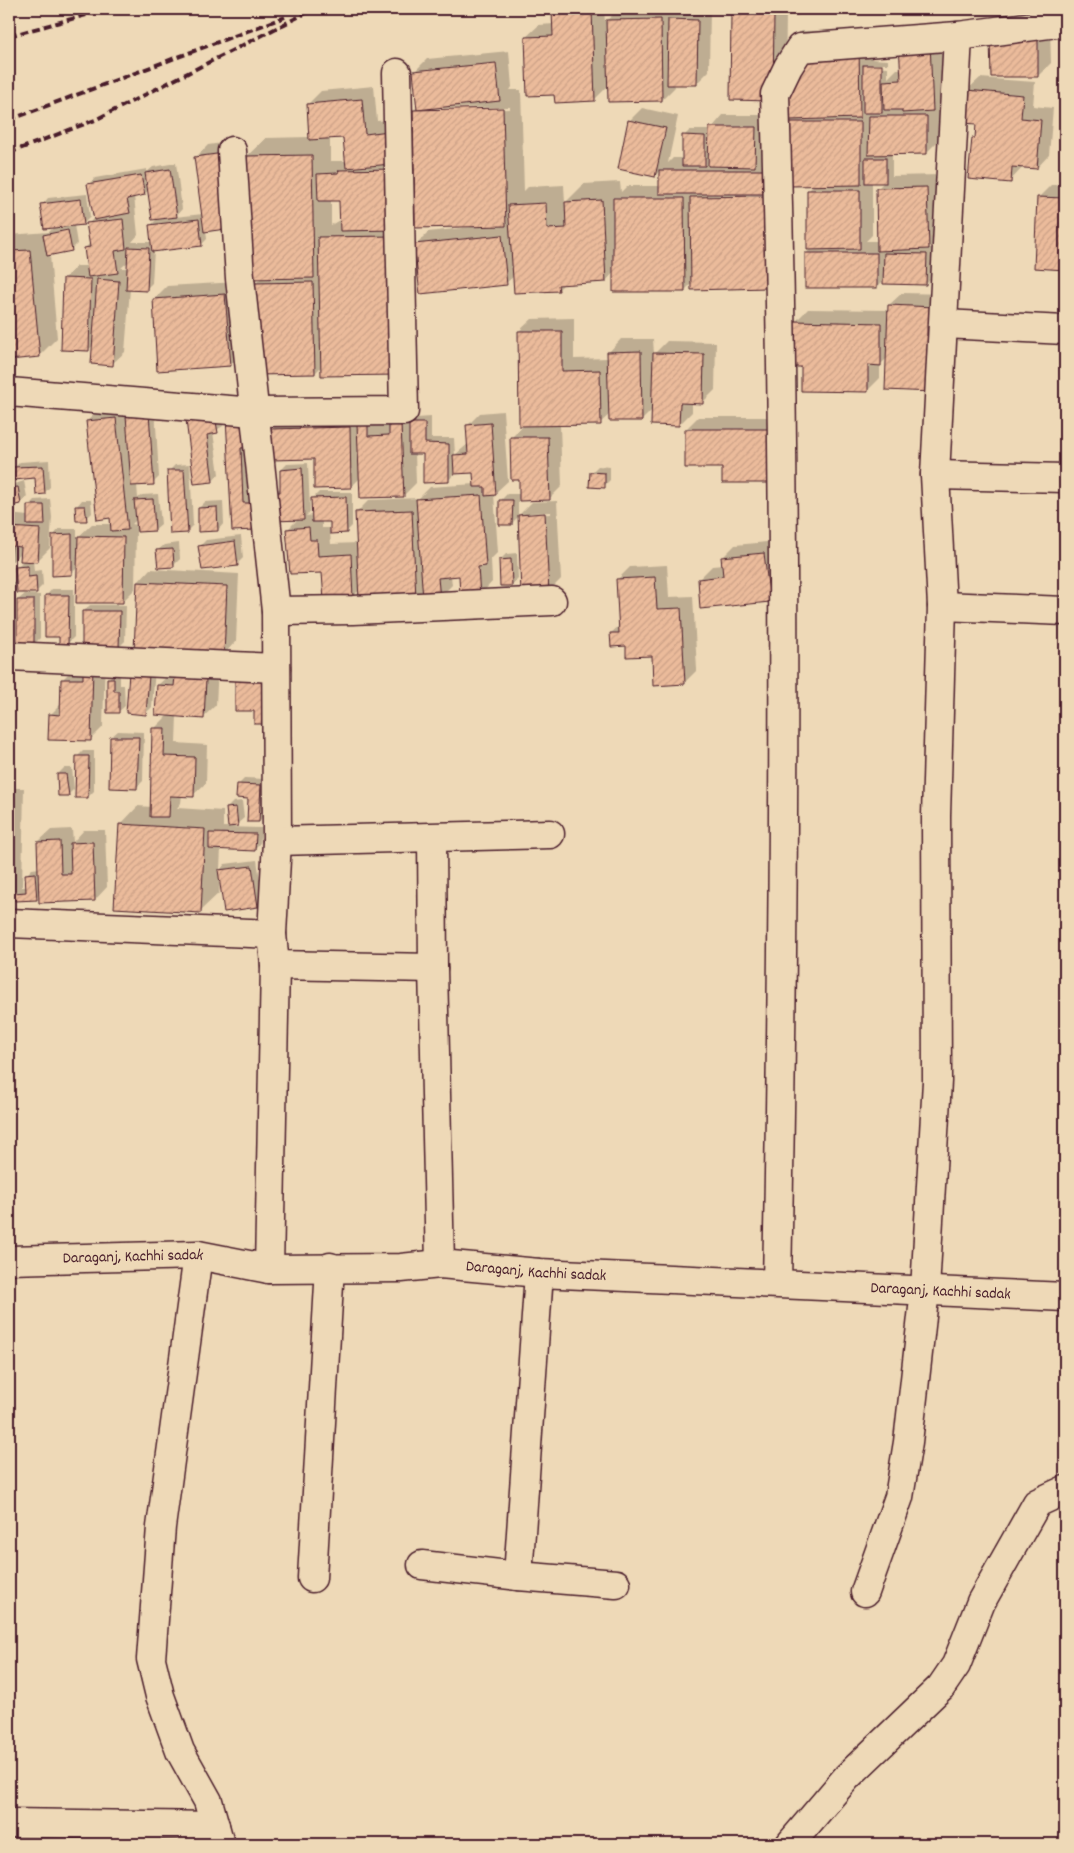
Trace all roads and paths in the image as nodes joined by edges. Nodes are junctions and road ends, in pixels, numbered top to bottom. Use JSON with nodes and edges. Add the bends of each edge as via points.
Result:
{"nodes":[{"id":1,"x":1065,"y":22,"type":"edge"},
{"id":2,"x":958,"y":36,"type":"junction"},
{"id":3,"x":397,"y":73,"type":"dead end"},
{"id":4,"x":232,"y":151,"type":"dead end"},
{"id":5,"x":944,"y":324,"type":"junction"},
{"id":6,"x":1065,"y":330,"type":"edge"},
{"id":7,"x":9,"y":392,"type":"edge"},
{"id":8,"x":254,"y":412,"type":"junction"},
{"id":9,"x":935,"y":475,"type":"junction"},
{"id":10,"x":1065,"y":478,"type":"edge"},
{"id":11,"x":552,"y":601,"type":"dead end"},
{"id":12,"x":942,"y":606,"type":"junction"},
{"id":13,"x":276,"y":611,"type":"junction"},
{"id":14,"x":1065,"y":611,"type":"edge"},
{"id":15,"x":9,"y":656,"type":"edge"},
{"id":16,"x":276,"y":668,"type":"junction"},
{"id":17,"x":550,"y":834,"type":"dead end"},
{"id":18,"x":432,"y":838,"type":"junction"},
{"id":19,"x":277,"y":841,"type":"junction"},
{"id":20,"x":9,"y":923,"type":"edge"},
{"id":21,"x":272,"y":934,"type":"junction"},
{"id":22,"x":275,"y":965,"type":"junction"},
{"id":23,"x":432,"y":968,"type":"junction"},
{"id":24,"x":198,"y":1255,"type":"junction"},
{"id":25,"x":9,"y":1260,"type":"edge"},
{"id":26,"x":440,"y":1264,"type":"junction"},
{"id":27,"x":330,"y":1267,"type":"junction"},
{"id":28,"x":269,"y":1269,"type":"junction"},
{"id":29,"x":538,"y":1274,"type":"junction"},
{"id":30,"x":778,"y":1283,"type":"junction"},
{"id":31,"x":925,"y":1290,"type":"junction"},
{"id":32,"x":1065,"y":1297,"type":"edge"},
{"id":33,"x":1065,"y":1490,"type":"edge"},
{"id":34,"x":422,"y":1565,"type":"dead end"},
{"id":35,"x":518,"y":1576,"type":"junction"},
{"id":36,"x":312,"y":1578,"type":"dead end"},
{"id":37,"x":616,"y":1584,"type":"dead end"},
{"id":38,"x":865,"y":1592,"type":"dead end"},
{"id":39,"x":9,"y":1823,"type":"edge"},
{"id":40,"x":40,"y":1834,"type":"edge"},
{"id":41,"x":217,"y":1835,"type":"edge"},
{"id":42,"x":790,"y":1844,"type":"edge"}],
"edges":[{"from":1,"to":2,"type":"street"},
{"from":2,"to":5,"type":"street"},
{"from":2,"to":30,"type":"street","via":[[800,48],[775,94],[781,305],[784,678],[784,944]]},
{"from":3,"to":8,"type":"street","via":[[404,411]]},
{"from":4,"to":8,"type":"street","via":[[240,278]]},
{"from":5,"to":6,"type":"street"},
{"from":5,"to":9,"type":"street"},
{"from":7,"to":8,"type":"street"},
{"from":8,"to":13,"type":"street"},
{"from":9,"to":10,"type":"street"},
{"from":9,"to":12,"type":"street"},
{"from":11,"to":13,"type":"street"},
{"from":12,"to":14,"type":"street"},
{"from":12,"to":31,"type":"street","via":[[936,816],[937,1081]]},
{"from":13,"to":16,"type":"street"},
{"from":15,"to":16,"type":"street"},
{"from":16,"to":19,"type":"street"},
{"from":17,"to":18,"type":"street"},
{"from":18,"to":19,"type":"street"},
{"from":18,"to":23,"type":"street"},
{"from":19,"to":21,"type":"street"},
{"from":20,"to":21,"type":"street"},
{"from":21,"to":22,"type":"street"},
{"from":22,"to":23,"type":"street"},
{"from":22,"to":28,"type":"street"},
{"from":23,"to":26,"type":"street"},
{"from":24,"to":25,"type":"street","name":"Daraganj, Kachhi sadak"},
{"from":24,"to":28,"type":"street","name":"Daraganj, Kachhi sadak"},
{"from":24,"to":41,"type":"street","via":[[160,1527],[151,1659],[160,1696],[180,1751],[208,1802]]},
{"from":26,"to":27,"type":"street","name":"Daraganj, Kachhi sadak","via":[[401,1268]]},
{"from":26,"to":29,"type":"street","name":"Daraganj, Kachhi sadak"},
{"from":27,"to":28,"type":"street","name":"Daraganj, Kachhi sadak"},
{"from":27,"to":36,"type":"street"},
{"from":29,"to":30,"type":"street","name":"Daraganj, Kachhi sadak"},
{"from":29,"to":35,"type":"street"},
{"from":30,"to":31,"type":"street","name":"Daraganj, Kachhi sadak"},
{"from":31,"to":32,"type":"street","name":"Daraganj, Kachhi sadak"},
{"from":31,"to":38,"type":"street","via":[[899,1497]]},
{"from":33,"to":42,"type":"street","via":[[1037,1503],[981,1602],[956,1665],[941,1687],[847,1777]]},
{"from":34,"to":35,"type":"street"},
{"from":35,"to":37,"type":"street"},
{"from":39,"to":40,"type":"street"},
{"from":40,"to":41,"type":"street"}]}
